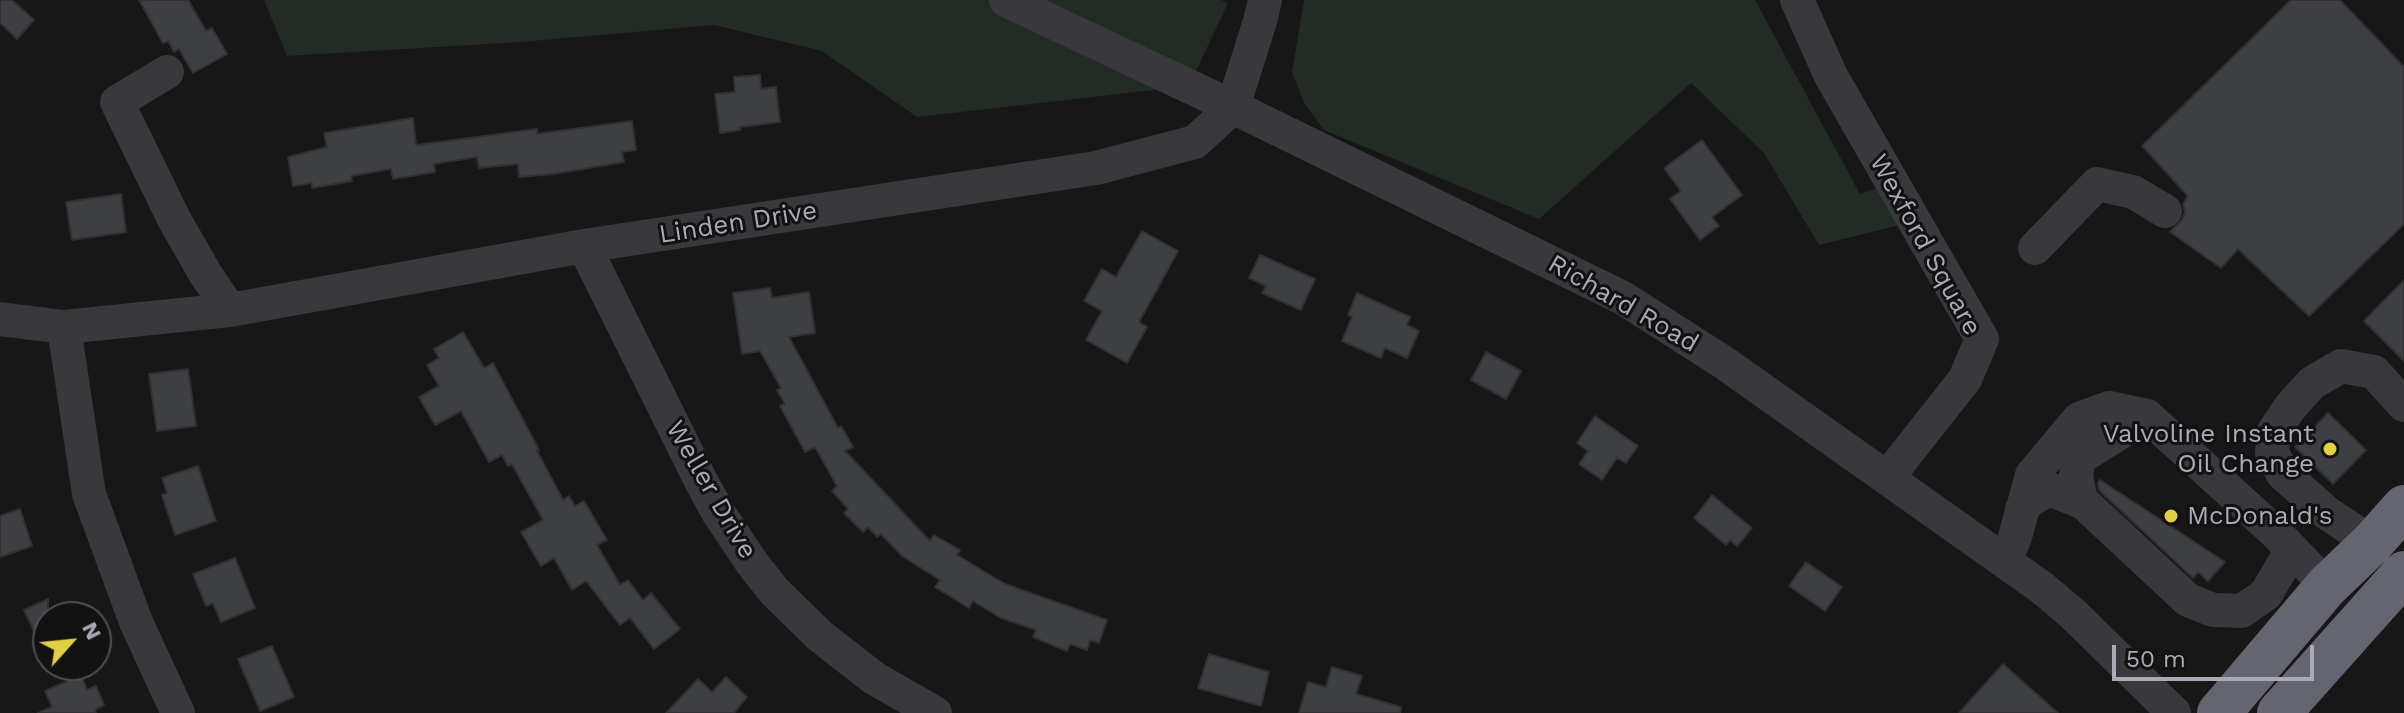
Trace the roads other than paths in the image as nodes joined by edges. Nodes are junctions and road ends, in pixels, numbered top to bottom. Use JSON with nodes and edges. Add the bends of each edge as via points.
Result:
{"nodes":[{"id":1,"x":1006,"y":0,"type":"edge"},
{"id":2,"x":1265,"y":0,"type":"edge"},
{"id":3,"x":1797,"y":0,"type":"edge"},
{"id":4,"x":167,"y":72,"type":"dead end"},
{"id":5,"x":1233,"y":107,"type":"junction"},
{"id":6,"x":2165,"y":211,"type":"dead end"},
{"id":7,"x":584,"y":246,"type":"junction"},
{"id":8,"x":2035,"y":248,"type":"dead end"},
{"id":9,"x":230,"y":310,"type":"junction"},
{"id":10,"x":0,"y":319,"type":"edge"},
{"id":11,"x":64,"y":327,"type":"junction"},
{"id":12,"x":2404,"y":405,"type":"edge"},
{"id":13,"x":2147,"y":416,"type":"junction"},
{"id":14,"x":1887,"y":478,"type":"junction"},
{"id":15,"x":2084,"y":503,"type":"junction"},
{"id":16,"x":2404,"y":507,"type":"edge"},
{"id":17,"x":2022,"y":509,"type":"junction"},
{"id":18,"x":2372,"y":543,"type":"junction"},
{"id":19,"x":2291,"y":551,"type":"junction"},
{"id":20,"x":2005,"y":561,"type":"junction"},
{"id":21,"x":2327,"y":586,"type":"junction"},
{"id":22,"x":2399,"y":586,"type":"edge"},
{"id":23,"x":178,"y":713,"type":"edge"},
{"id":24,"x":935,"y":713,"type":"edge"},
{"id":25,"x":2174,"y":713,"type":"edge"},
{"id":26,"x":2219,"y":713,"type":"edge"},
{"id":27,"x":2279,"y":713,"type":"edge"}],
"edges":[{"from":1,"to":5,"type":"street","name":"Richard Road"},
{"from":2,"to":5,"type":"street"},
{"from":3,"to":14,"type":"street","name":"Wexford Square","via":[[1831,76],[1982,339],[1965,379]]},
{"from":4,"to":9,"type":"street","via":[[117,102],[174,219]]},
{"from":5,"to":7,"type":"street","name":"Linden Drive","via":[[1195,142],[1096,168]]},
{"from":5,"to":14,"type":"street","name":"Richard Road","via":[[1623,298]]},
{"from":6,"to":8,"type":"street","via":[[2133,192],[2097,184]]},
{"from":7,"to":9,"type":"street","name":"Linden Drive"},
{"from":7,"to":24,"type":"street","name":"Weller Drive","via":[[707,491],[752,563],[820,636],[874,678]]},
{"from":9,"to":11,"type":"street","name":"Linden Drive"},
{"from":10,"to":11,"type":"street","name":"Linden Drive"},
{"from":11,"to":23,"type":"street","via":[[89,494],[136,622]]},
{"from":12,"to":18,"type":"street","via":[[2374,372],[2341,366],[2312,383],[2274,431],[2272,453],[2283,474]]},
{"from":13,"to":15,"type":"street","via":[[2079,458],[2076,475]]},
{"from":13,"to":17,"type":"street","via":[[2109,408],[2079,419],[2032,475]]},
{"from":13,"to":19,"type":"street"},
{"from":14,"to":20,"type":"street","name":"Richard Road"},
{"from":15,"to":17,"type":"street","via":[[2049,489]]},
{"from":15,"to":19,"type":"street","via":[[2188,600],[2213,610],[2242,611],[2266,594]]},
{"from":16,"to":18,"type":"highway"},
{"from":17,"to":20,"type":"street"},
{"from":18,"to":21,"type":"highway"},
{"from":19,"to":21,"type":"street"},
{"from":20,"to":25,"type":"street","name":"Richard Road","via":[[2073,614]]},
{"from":21,"to":26,"type":"highway"},
{"from":22,"to":27,"type":"highway"}]}
